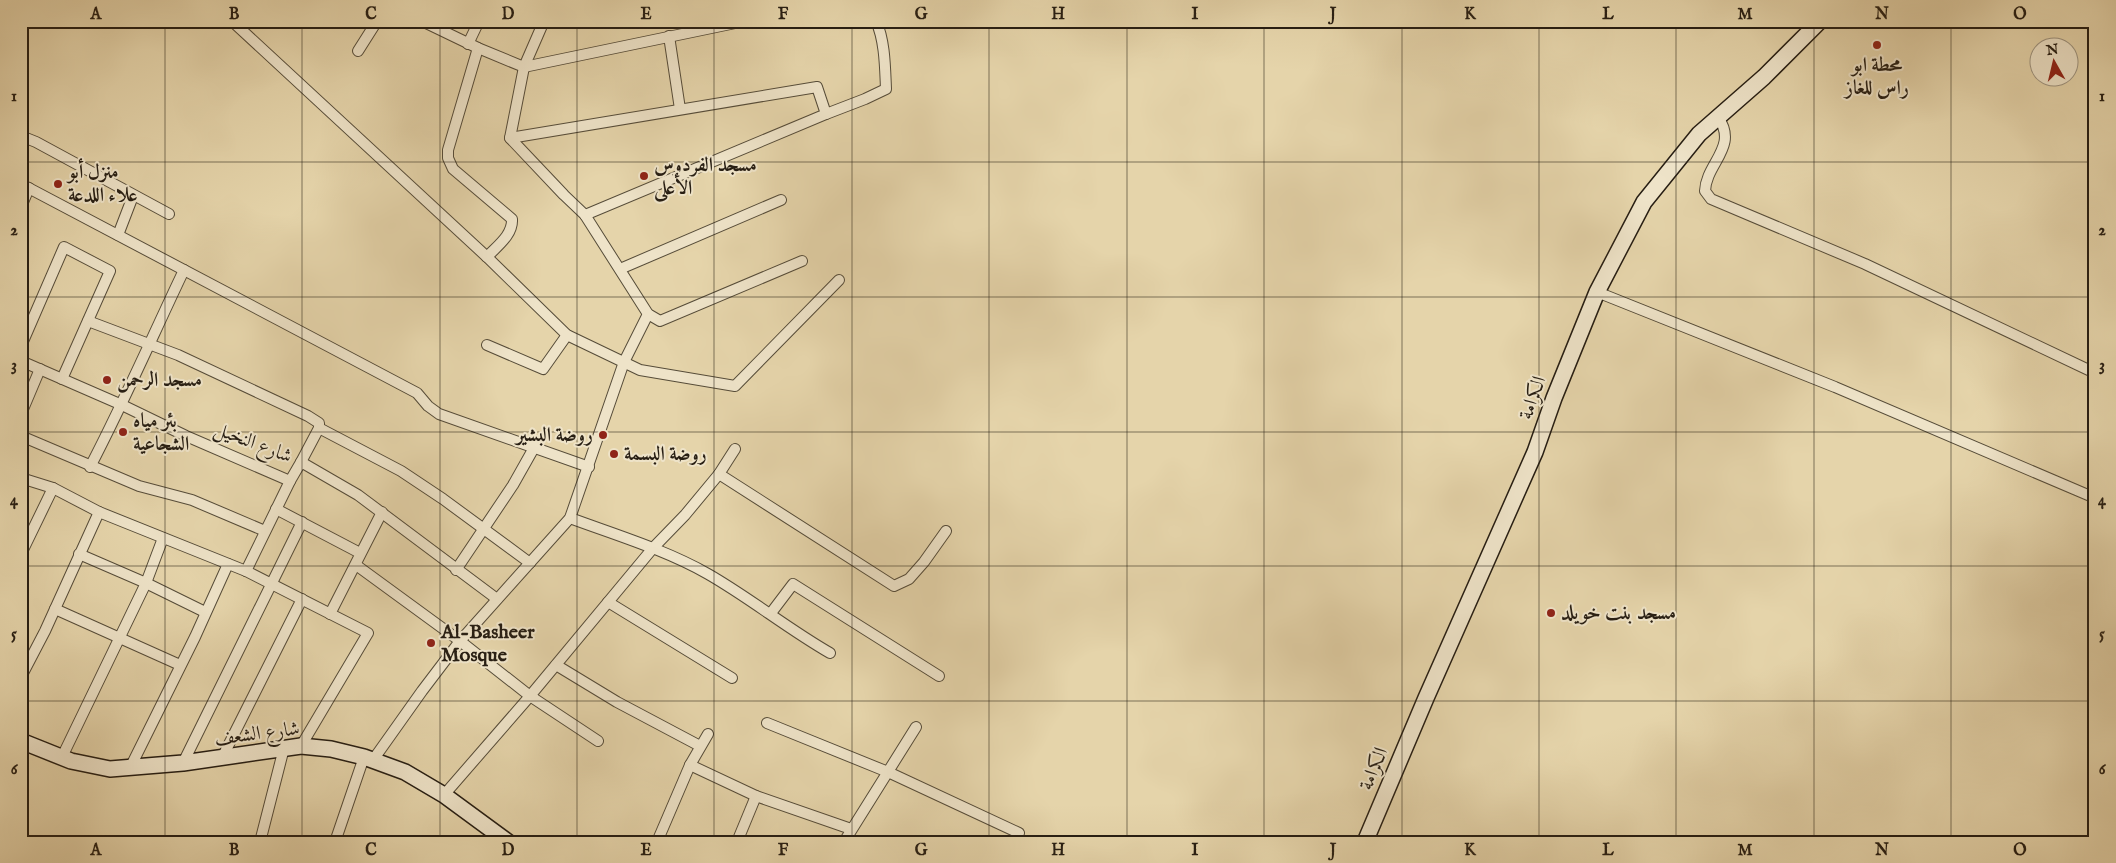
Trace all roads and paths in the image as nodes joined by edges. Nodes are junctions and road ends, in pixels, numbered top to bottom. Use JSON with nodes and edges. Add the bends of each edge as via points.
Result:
{"nodes":[{"id":1,"x":232,"y":21,"type":"edge"},
{"id":2,"x":377,"y":21,"type":"edge"},
{"id":3,"x":422,"y":21,"type":"edge"},
{"id":4,"x":479,"y":21,"type":"edge"},
{"id":5,"x":544,"y":21,"type":"edge"},
{"id":6,"x":745,"y":21,"type":"edge"},
{"id":7,"x":876,"y":21,"type":"edge"},
{"id":8,"x":1820,"y":21,"type":"edge"},
{"id":9,"x":669,"y":36,"type":"junction"},
{"id":10,"x":473,"y":46,"type":"junction"},
{"id":11,"x":358,"y":50,"type":"dead end"},
{"id":12,"x":524,"y":67,"type":"junction"},
{"id":13,"x":680,"y":109,"type":"junction"},
{"id":14,"x":826,"y":114,"type":"junction"},
{"id":15,"x":1718,"y":117,"type":"junction"},
{"id":16,"x":21,"y":136,"type":"edge"},
{"id":17,"x":510,"y":138,"type":"junction"},
{"id":18,"x":25,"y":186,"type":"edge"},
{"id":19,"x":133,"y":196,"type":"junction"},
{"id":20,"x":781,"y":200,"type":"dead end"},
{"id":21,"x":21,"y":207,"type":"edge"},
{"id":22,"x":168,"y":214,"type":"dead end"},
{"id":23,"x":585,"y":215,"type":"junction"},
{"id":24,"x":118,"y":235,"type":"junction"},
{"id":25,"x":487,"y":257,"type":"junction"},
{"id":26,"x":802,"y":261,"type":"dead end"},
{"id":27,"x":620,"y":269,"type":"junction"},
{"id":28,"x":184,"y":270,"type":"junction"},
{"id":29,"x":839,"y":280,"type":"dead end"},
{"id":30,"x":1597,"y":292,"type":"junction"},
{"id":31,"x":648,"y":314,"type":"junction"},
{"id":32,"x":88,"y":321,"type":"junction"},
{"id":33,"x":567,"y":335,"type":"junction"},
{"id":34,"x":149,"y":343,"type":"junction"},
{"id":35,"x":487,"y":345,"type":"dead end"},
{"id":36,"x":21,"y":346,"type":"edge"},
{"id":37,"x":21,"y":362,"type":"edge"},
{"id":38,"x":624,"y":362,"type":"junction"},
{"id":39,"x":40,"y":369,"type":"junction"},
{"id":40,"x":2095,"y":373,"type":"edge"},
{"id":41,"x":62,"y":379,"type":"junction"},
{"id":42,"x":122,"y":405,"type":"junction"},
{"id":43,"x":21,"y":414,"type":"edge"},
{"id":44,"x":318,"y":428,"type":"junction"},
{"id":45,"x":21,"y":436,"type":"edge"},
{"id":46,"x":535,"y":446,"type":"junction"},
{"id":47,"x":735,"y":449,"type":"dead end"},
{"id":48,"x":301,"y":462,"type":"junction"},
{"id":49,"x":90,"y":467,"type":"junction"},
{"id":50,"x":588,"y":467,"type":"junction"},
{"id":51,"x":719,"y":474,"type":"junction"},
{"id":52,"x":21,"y":478,"type":"edge"},
{"id":53,"x":290,"y":481,"type":"junction"},
{"id":54,"x":53,"y":488,"type":"junction"},
{"id":55,"x":2095,"y":498,"type":"edge"},
{"id":56,"x":276,"y":509,"type":"junction"},
{"id":57,"x":99,"y":512,"type":"junction"},
{"id":58,"x":382,"y":512,"type":"junction"},
{"id":59,"x":570,"y":518,"type":"junction"},
{"id":60,"x":302,"y":522,"type":"junction"},
{"id":61,"x":484,"y":530,"type":"junction"},
{"id":62,"x":266,"y":531,"type":"junction"},
{"id":63,"x":946,"y":531,"type":"dead end"},
{"id":64,"x":163,"y":538,"type":"junction"},
{"id":65,"x":653,"y":548,"type":"junction"},
{"id":66,"x":360,"y":553,"type":"junction"},
{"id":67,"x":21,"y":554,"type":"edge"},
{"id":68,"x":80,"y":554,"type":"junction"},
{"id":69,"x":530,"y":563,"type":"junction"},
{"id":70,"x":228,"y":564,"type":"junction"},
{"id":71,"x":356,"y":565,"type":"junction"},
{"id":72,"x":456,"y":570,"type":"junction"},
{"id":73,"x":246,"y":571,"type":"junction"},
{"id":74,"x":146,"y":583,"type":"junction"},
{"id":75,"x":272,"y":583,"type":"junction"},
{"id":76,"x":302,"y":599,"type":"junction"},
{"id":77,"x":497,"y":599,"type":"junction"},
{"id":78,"x":608,"y":602,"type":"junction"},
{"id":79,"x":55,"y":609,"type":"junction"},
{"id":80,"x":205,"y":612,"type":"junction"},
{"id":81,"x":771,"y":613,"type":"junction"},
{"id":82,"x":330,"y":614,"type":"junction"},
{"id":83,"x":119,"y":639,"type":"junction"},
{"id":84,"x":460,"y":641,"type":"junction"},
{"id":85,"x":830,"y":653,"type":"dead end"},
{"id":86,"x":556,"y":665,"type":"junction"},
{"id":87,"x":180,"y":666,"type":"junction"},
{"id":88,"x":939,"y":676,"type":"dead end"},
{"id":89,"x":21,"y":677,"type":"edge"},
{"id":90,"x":732,"y":678,"type":"dead end"},
{"id":91,"x":530,"y":696,"type":"junction"},
{"id":92,"x":767,"y":723,"type":"dead end"},
{"id":93,"x":916,"y":727,"type":"dead end"},
{"id":94,"x":708,"y":734,"type":"dead end"},
{"id":95,"x":21,"y":741,"type":"edge"},
{"id":96,"x":598,"y":741,"type":"dead end"},
{"id":97,"x":301,"y":746,"type":"junction"},
{"id":98,"x":700,"y":746,"type":"junction"},
{"id":99,"x":284,"y":748,"type":"junction"},
{"id":100,"x":62,"y":757,"type":"junction"},
{"id":101,"x":222,"y":758,"type":"junction"},
{"id":102,"x":368,"y":759,"type":"junction"},
{"id":103,"x":183,"y":763,"type":"junction"},
{"id":104,"x":690,"y":765,"type":"junction"},
{"id":105,"x":130,"y":768,"type":"junction"},
{"id":106,"x":888,"y":772,"type":"junction"},
{"id":107,"x":444,"y":795,"type":"junction"},
{"id":108,"x":756,"y":796,"type":"junction"},
{"id":109,"x":851,"y":829,"type":"junction"},
{"id":110,"x":1019,"y":833,"type":"dead end"},
{"id":111,"x":260,"y":842,"type":"edge"},
{"id":112,"x":335,"y":842,"type":"edge"},
{"id":113,"x":508,"y":842,"type":"edge"},
{"id":114,"x":657,"y":842,"type":"edge"},
{"id":115,"x":737,"y":842,"type":"edge"},
{"id":116,"x":844,"y":842,"type":"edge"},
{"id":117,"x":1365,"y":842,"type":"edge"}],
"edges":[{"from":1,"to":25,"type":"street"},
{"from":2,"to":11,"type":"street"},
{"from":3,"to":10,"type":"street"},
{"from":4,"to":10,"type":"street"},
{"from":5,"to":12,"type":"street"},
{"from":6,"to":9,"type":"street"},
{"from":7,"to":14,"type":"street","via":[[886,89]]},
{"from":8,"to":15,"type":"main road","name":"الكرامة","via":[[1764,78]]},
{"from":9,"to":12,"type":"street"},
{"from":9,"to":13,"type":"street"},
{"from":10,"to":12,"type":"street"},
{"from":10,"to":25,"type":"street","via":[[448,158],[453,169],[512,219],[508,235]]},
{"from":12,"to":17,"type":"street"},
{"from":13,"to":14,"type":"street","via":[[817,87]]},
{"from":13,"to":17,"type":"street"},
{"from":14,"to":23,"type":"street"},
{"from":15,"to":30,"type":"main road","name":"الكرامة","via":[[1699,134],[1644,202]]},
{"from":15,"to":40,"type":"street","via":[[1726,132],[1722,150],[1705,180],[1705,191],[1711,199],[1866,264]]},
{"from":16,"to":19,"type":"street"},
{"from":17,"to":23,"type":"street"},
{"from":18,"to":21,"type":"street"},
{"from":18,"to":24,"type":"street"},
{"from":19,"to":22,"type":"street"},
{"from":19,"to":24,"type":"street"},
{"from":20,"to":27,"type":"street"},
{"from":23,"to":27,"type":"street"},
{"from":24,"to":28,"type":"street"},
{"from":25,"to":33,"type":"street"},
{"from":26,"to":31,"type":"street","via":[[660,321]]},
{"from":27,"to":31,"type":"street"},
{"from":28,"to":34,"type":"street"},
{"from":28,"to":46,"type":"street","via":[[417,393],[439,414]]},
{"from":29,"to":38,"type":"street","via":[[735,386],[640,370]]},
{"from":30,"to":55,"type":"street","via":[[1836,387]]},
{"from":30,"to":117,"type":"main road","name":"الكرامة","via":[[1535,452]]},
{"from":31,"to":38,"type":"street"},
{"from":32,"to":34,"type":"street"},
{"from":32,"to":36,"type":"street","via":[[110,271],[64,247]]},
{"from":32,"to":41,"type":"street"},
{"from":33,"to":35,"type":"street","via":[[544,369]]},
{"from":33,"to":38,"type":"street"},
{"from":34,"to":42,"type":"street"},
{"from":34,"to":44,"type":"street","via":[[308,416],[318,423]]},
{"from":37,"to":39,"type":"street","name":"شارع النخيل"},
{"from":38,"to":50,"type":"street"},
{"from":39,"to":41,"type":"street","name":"شارع النخيل"},
{"from":39,"to":43,"type":"street"},
{"from":41,"to":42,"type":"street","name":"شارع النخيل"},
{"from":42,"to":49,"type":"street"},
{"from":42,"to":53,"type":"street","name":"شارع النخيل"},
{"from":44,"to":48,"type":"street"},
{"from":44,"to":61,"type":"street","via":[[402,471]]},
{"from":45,"to":49,"type":"street"},
{"from":46,"to":50,"type":"street"},
{"from":46,"to":61,"type":"street"},
{"from":47,"to":51,"type":"street"},
{"from":48,"to":53,"type":"street","name":"شارع النخيل"},
{"from":48,"to":58,"type":"street","name":"شارع النخيل"},
{"from":49,"to":62,"type":"street","via":[[139,486],[192,500]]},
{"from":50,"to":59,"type":"street"},
{"from":51,"to":63,"type":"street","via":[[894,586],[909,579]]},
{"from":51,"to":65,"type":"street"},
{"from":52,"to":54,"type":"street"},
{"from":53,"to":56,"type":"street"},
{"from":54,"to":57,"type":"street"},
{"from":54,"to":67,"type":"street"},
{"from":56,"to":60,"type":"street"},
{"from":56,"to":62,"type":"street"},
{"from":57,"to":64,"type":"street"},
{"from":57,"to":68,"type":"street"},
{"from":58,"to":66,"type":"street"},
{"from":58,"to":72,"type":"street","name":"شارع النخيل"},
{"from":59,"to":65,"type":"street"},
{"from":59,"to":69,"type":"street"},
{"from":60,"to":66,"type":"street"},
{"from":60,"to":75,"type":"street"},
{"from":61,"to":69,"type":"street"},
{"from":61,"to":72,"type":"street"},
{"from":62,"to":73,"type":"street"},
{"from":64,"to":70,"type":"street"},
{"from":64,"to":74,"type":"street"},
{"from":65,"to":78,"type":"street"},
{"from":65,"to":81,"type":"street","via":[[707,573]]},
{"from":66,"to":71,"type":"street"},
{"from":68,"to":74,"type":"street"},
{"from":68,"to":79,"type":"street"},
{"from":69,"to":77,"type":"street"},
{"from":70,"to":73,"type":"street"},
{"from":70,"to":80,"type":"street"},
{"from":71,"to":82,"type":"street"},
{"from":71,"to":84,"type":"street"},
{"from":72,"to":77,"type":"street","name":"شارع النخيل"},
{"from":73,"to":75,"type":"street"},
{"from":74,"to":80,"type":"street"},
{"from":74,"to":83,"type":"street"},
{"from":75,"to":76,"type":"street"},
{"from":75,"to":103,"type":"street"},
{"from":76,"to":82,"type":"street"},
{"from":76,"to":101,"type":"street"},
{"from":77,"to":84,"type":"street"},
{"from":78,"to":86,"type":"street"},
{"from":78,"to":90,"type":"street"},
{"from":79,"to":83,"type":"street"},
{"from":79,"to":89,"type":"street"},
{"from":80,"to":87,"type":"street"},
{"from":81,"to":85,"type":"street"},
{"from":81,"to":88,"type":"street","via":[[793,584]]},
{"from":82,"to":97,"type":"street","via":[[368,633]]},
{"from":83,"to":87,"type":"street"},
{"from":83,"to":100,"type":"street"},
{"from":84,"to":91,"type":"street"},
{"from":84,"to":102,"type":"street"},
{"from":86,"to":91,"type":"street"},
{"from":86,"to":98,"type":"street"},
{"from":87,"to":105,"type":"street"},
{"from":91,"to":96,"type":"street"},
{"from":91,"to":107,"type":"street"},
{"from":92,"to":106,"type":"street"},
{"from":93,"to":106,"type":"street"},
{"from":94,"to":98,"type":"street"},
{"from":95,"to":100,"type":"main road","name":"شارع الشعف"},
{"from":97,"to":99,"type":"main road","name":"شارع الشعف"},
{"from":97,"to":102,"type":"main road","name":"شارع الشعف","via":[[331,749]]},
{"from":98,"to":104,"type":"street"},
{"from":99,"to":101,"type":"main road","name":"شارع الشعف"},
{"from":99,"to":111,"type":"street"},
{"from":100,"to":105,"type":"main road","name":"شارع الشعف","via":[[110,769]]},
{"from":101,"to":103,"type":"main road","name":"شارع الشعف"},
{"from":102,"to":107,"type":"main road","name":"شارع الشعف","via":[[405,772]]},
{"from":102,"to":112,"type":"street"},
{"from":103,"to":105,"type":"main road","name":"شارع الشعف"},
{"from":104,"to":108,"type":"street"},
{"from":104,"to":114,"type":"street"},
{"from":106,"to":109,"type":"street"},
{"from":106,"to":110,"type":"street"},
{"from":107,"to":113,"type":"main road","name":"شارع الشعف"},
{"from":108,"to":109,"type":"street"},
{"from":108,"to":115,"type":"street"},
{"from":109,"to":116,"type":"street"}]}
